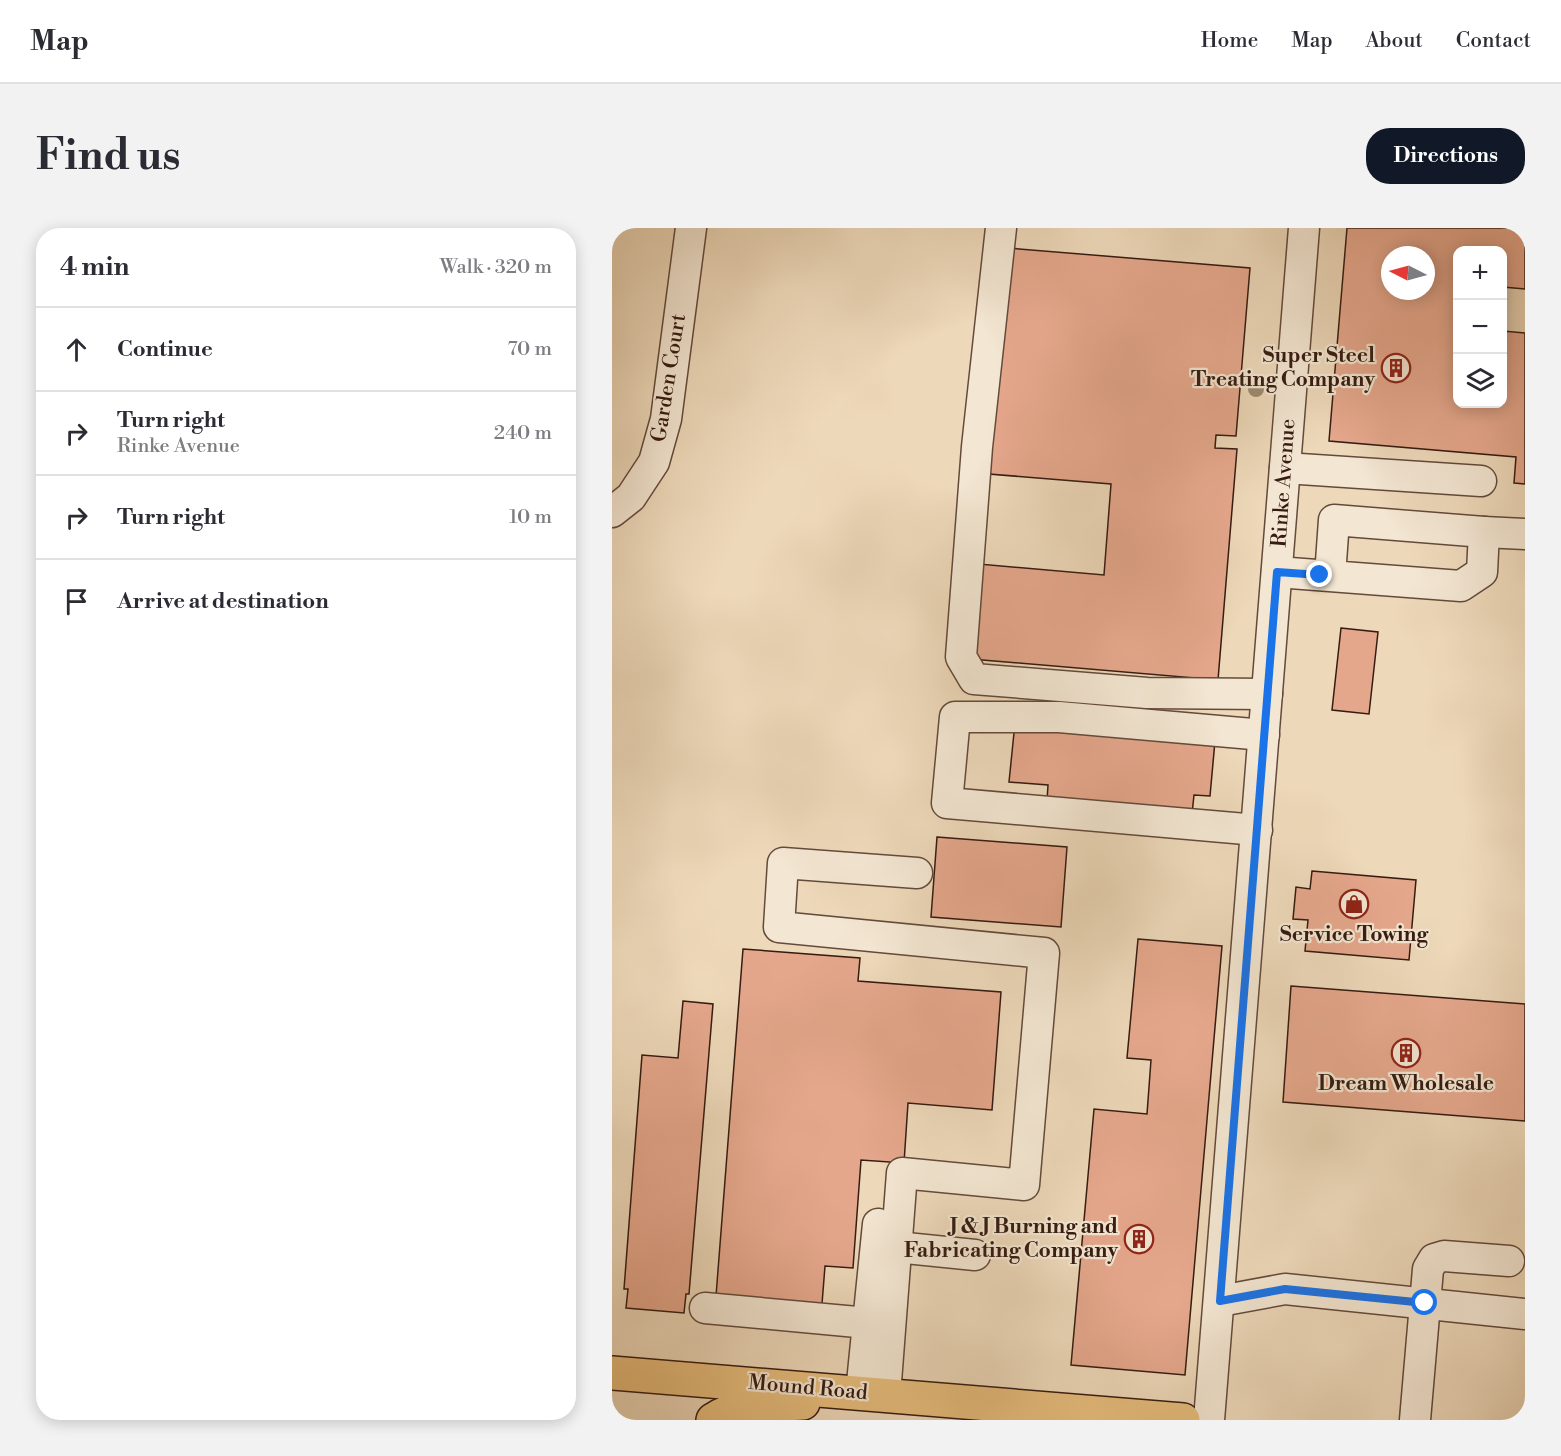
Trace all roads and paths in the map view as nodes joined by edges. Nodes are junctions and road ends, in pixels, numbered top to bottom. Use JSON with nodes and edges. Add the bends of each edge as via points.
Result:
{"nodes":[{"id":1,"x":691,"y":228,"type":"edge"},
{"id":2,"x":1001,"y":228,"type":"edge"},
{"id":3,"x":1304,"y":228,"type":"edge"},
{"id":4,"x":1285,"y":468,"type":"junction"},
{"id":5,"x":1481,"y":480,"type":"dead end"},
{"id":6,"x":612,"y":512,"type":"edge"},
{"id":7,"x":1484,"y":532,"type":"junction"},
{"id":8,"x":1525,"y":534,"type":"edge"},
{"id":9,"x":1277,"y":572,"type":"junction"},
{"id":10,"x":1330,"y":576,"type":"junction"},
{"id":11,"x":1267,"y":694,"type":"junction"},
{"id":12,"x":1264,"y":735,"type":"junction"},
{"id":13,"x":1257,"y":830,"type":"junction"},
{"id":14,"x":917,"y":873,"type":"dead end"},
{"id":15,"x":902,"y":1173,"type":"junction"},
{"id":16,"x":896,"y":1247,"type":"junction"},
{"id":17,"x":975,"y":1255,"type":"dead end"},
{"id":18,"x":1509,"y":1261,"type":"dead end"},
{"id":19,"x":1220,"y":1301,"type":"junction"},
{"id":20,"x":1425,"y":1303,"type":"junction"},
{"id":21,"x":705,"y":1308,"type":"dead end"},
{"id":22,"x":1525,"y":1314,"type":"edge"},
{"id":23,"x":868,"y":1323,"type":"junction"},
{"id":24,"x":612,"y":1373,"type":"edge"},
{"id":25,"x":873,"y":1394,"type":"junction"},
{"id":26,"x":713,"y":1420,"type":"edge"},
{"id":27,"x":1183,"y":1420,"type":"edge"},
{"id":28,"x":1209,"y":1420,"type":"edge"},
{"id":29,"x":1415,"y":1420,"type":"edge"}],
"edges":[{"from":1,"to":6,"type":"street","name":"Garden Court","via":[[666,419],[654,462],[631,497]]},
{"from":2,"to":11,"type":"street","via":[[978,436],[961,657],[974,679],[1147,693]]},
{"from":3,"to":4,"type":"street","name":"Rinke Avenue"},
{"from":4,"to":5,"type":"street"},
{"from":4,"to":9,"type":"street","name":"Rinke Avenue"},
{"from":7,"to":8,"type":"street"},
{"from":7,"to":10,"type":"street","via":[[1482,572],[1461,586]]},
{"from":7,"to":10,"type":"street","via":[[1334,520]]},
{"from":9,"to":10,"type":"street"},
{"from":9,"to":11,"type":"street","name":"Rinke Avenue"},
{"from":11,"to":12,"type":"street","name":"Rinke Avenue"},
{"from":12,"to":13,"type":"street","name":"Rinke Avenue"},
{"from":12,"to":13,"type":"street","via":[[1059,717],[955,717],[947,803]]},
{"from":13,"to":19,"type":"street","name":"Rinke Avenue"},
{"from":14,"to":15,"type":"street","via":[[783,863],[779,927],[1044,952],[1024,1185]]},
{"from":15,"to":16,"type":"street"},
{"from":15,"to":23,"type":"street","via":[[883,1173]]},
{"from":16,"to":17,"type":"street"},
{"from":16,"to":25,"type":"street"},
{"from":18,"to":20,"type":"street","via":[[1444,1256],[1434,1259],[1428,1269]]},
{"from":19,"to":20,"type":"street","via":[[1285,1289]]},
{"from":19,"to":28,"type":"street","name":"Rinke Avenue"},
{"from":20,"to":22,"type":"street"},
{"from":20,"to":29,"type":"street"},
{"from":21,"to":23,"type":"street"},
{"from":23,"to":25,"type":"street"},
{"from":24,"to":25,"type":"main road","name":"Mound Road"},
{"from":25,"to":26,"type":"main road","via":[[739,1409]]},
{"from":25,"to":27,"type":"main road","name":"Mound Road"}]}
